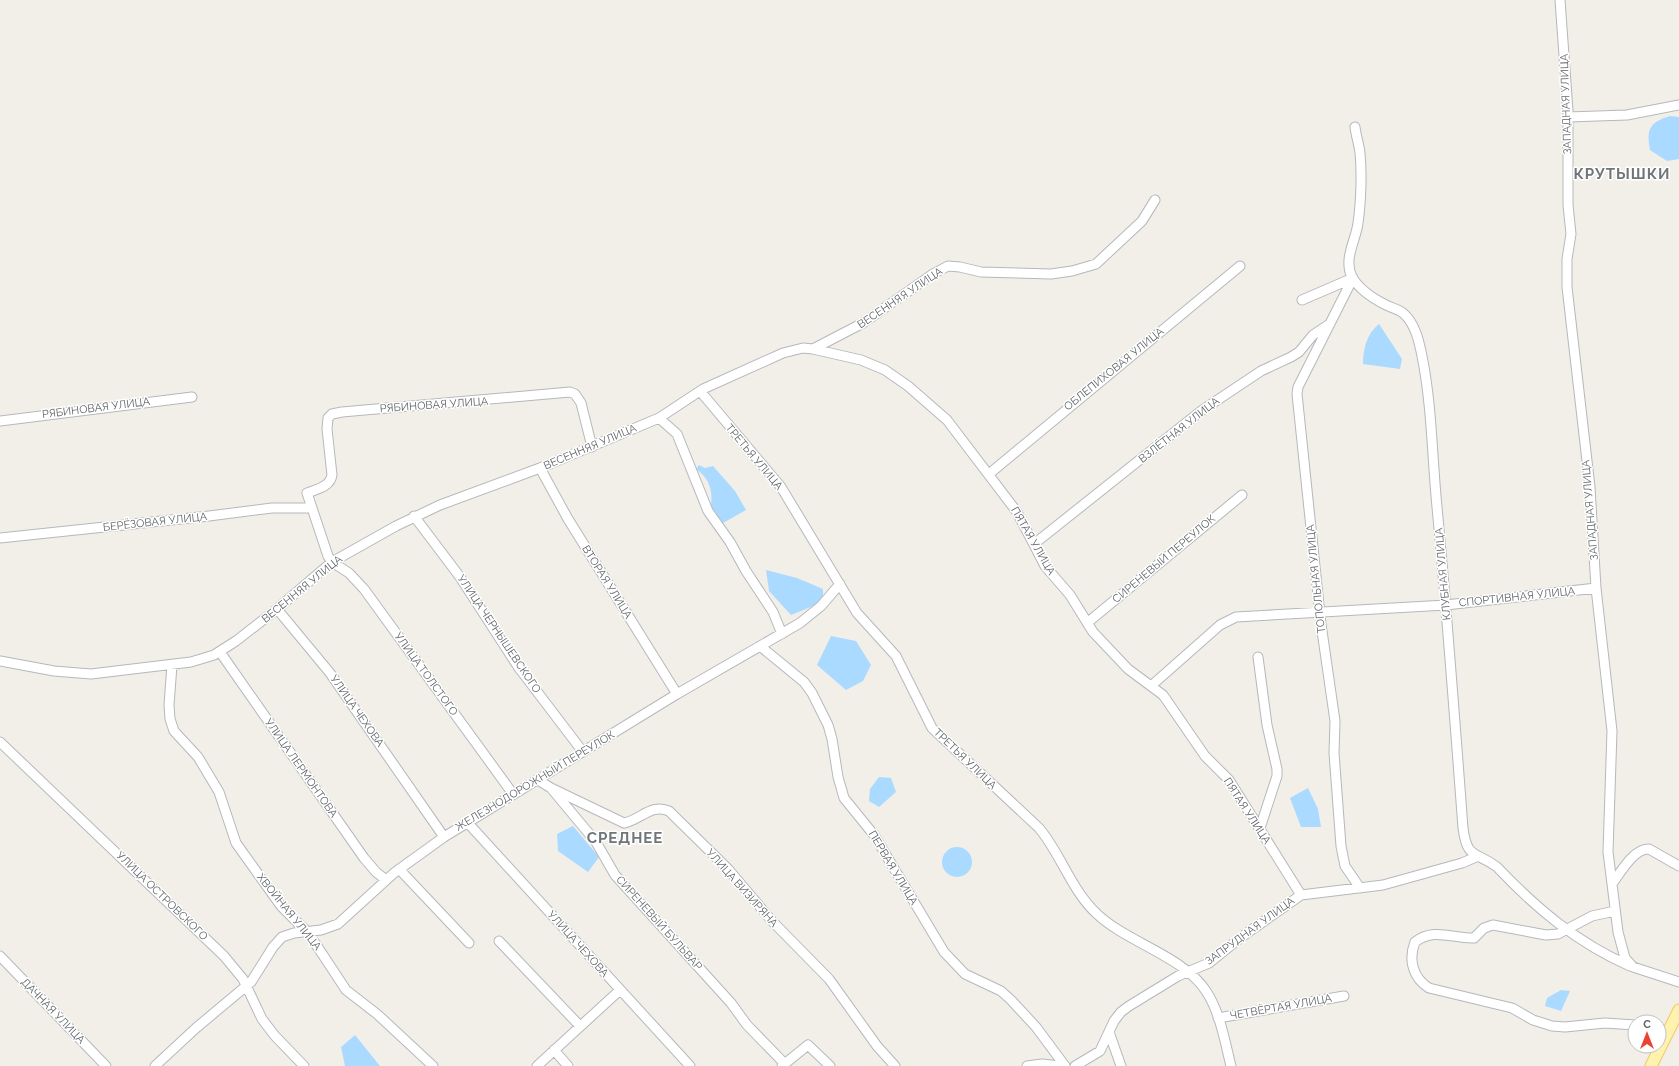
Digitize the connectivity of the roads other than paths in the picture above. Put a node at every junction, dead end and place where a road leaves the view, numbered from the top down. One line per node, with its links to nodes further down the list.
1 (1560, 0): 3 (street, ЗАПАДНАЯ УЛИЦА)
2 (1679, 105): 3 (street)
3 (1568, 118): 25 (street, ЗАПАДНАЯ УЛИЦА)
4 (1355, 127): 7 (street)
5 (1155, 200): 10 (street, ВЕСЕННЯЯ УЛИЦА)
6 (1240, 266): 17 (street, ОБЛЕПИХОВАЯ УЛИЦА)
7 (1353, 278): 8 (street); 9 (street, ТОПОЛЬНАЯ УЛИЦА); 26 (street, КЛУБНАЯ УЛИЦА)
8 (1302, 300)
9 (1328, 325): 22 (street, ВЗЛЁТНАЯ УЛИЦА); 28 (street, ТОПОЛЬНАЯ УЛИЦА)
10 (813, 349): 11 (street, ВЕСЕННЯЯ УЛИЦА); 17 (street, ПЯТАЯ УЛИЦА)
11 (700, 391): 13 (street, ВЕСЕННЯЯ УЛИЦА); 24 (street, ТРЕТЬЯ УЛИЦА)
12 (192, 397): 14 (street, РЯБИНОВАЯ УЛИЦА)
13 (659, 418): 15 (street, ВЕСЕННЯЯ УЛИЦА); 30 (street)
14 (0, 421)
15 (592, 448): 16 (street, ВЕСЕННЯЯ УЛИЦА); 19 (street, РЯБИНОВАЯ УЛИЦА)
16 (540, 468): 20 (street, ВЕСЕННЯЯ УЛИЦА); 37 (street, ВТОРАЯ УЛИЦА)
17 (989, 474): 22 (street, ПЯТАЯ УЛИЦА)
18 (1242, 495): 29 (street, СИРЕНЕВЫЙ ПЕРЕУЛОК)
19 (310, 508): 21 (street, БЕРЁЗОВАЯ УЛИЦА); 23 (street)
20 (414, 516): 23 (street, ВЕСЕННЯЯ УЛИЦА); 39 (street, УЛИЦА ЧЕРНЫШЕВСКОГО)
21 (0, 538)
22 (1034, 544): 29 (street, ПЯТАЯ УЛИЦА)
23 (332, 562): 27 (street, ВЕСЕННЯЯ УЛИЦА); 42 (street, УЛИЦА ТОЛСТОГО)
24 (840, 584): 30 (street, ЖЕЛЕЗНОДОРОЖНЫЙ ПЕРЕУЛОК); 60 (street, ТРЕТЬЯ УЛИЦА)
25 (1596, 588): 26 (street, СПОРТИВНАЯ УЛИЦА); 50 (street, ЗАПАДНАЯ УЛИЦА)
26 (1446, 605): 28 (street, СПОРТИВНАЯ УЛИЦА); 46 (street, КЛУБНАЯ УЛИЦА)
27 (278, 609): 32 (street, ВЕСЕННЯЯ УЛИЦА); 45 (street, УЛИЦА ЧЕХОВА)
28 (1320, 613): 36 (street, СПОРТИВНАЯ УЛИЦА); 51 (street, ТОПОЛЬНАЯ УЛИЦА)
29 (1087, 623): 36 (street, ПЯТАЯ УЛИЦА)
30 (782, 634): 31 (street, ЖЕЛЕЗНОДОРОЖНЫЙ ПЕРЕУЛОК)
31 (760, 646): 37 (street, ЖЕЛЕЗНОДОРОЖНЫЙ ПЕРЕУЛОК); 85 (street, ПЕРВАЯ УЛИЦА)
32 (220, 652): 35 (street, ВЕСЕННЯЯ УЛИЦА); 49 (street, УЛИЦА ЛЕРМОНТОВА)
33 (1258, 657): 44 (street)
34 (0, 661): 35 (street, ВЕСЕННЯЯ УЛИЦА)
35 (172, 665): 55 (street, ХВОЙНАЯ УЛИЦА)
36 (1151, 686): 44 (street, ПЯТАЯ УЛИЦА)
37 (676, 694): 39 (street, ЖЕЛЕЗНОДОРОЖНЫЙ ПЕРЕУЛОК)
38 (0, 742): 62 (street, УЛИЦА ОСТРОВСКОГО)
39 (583, 752): 40 (street, ЖЕЛЕЗНОДОРОЖНЫЙ ПЕРЕУЛОК)
40 (538, 780): 41 (street, СИРЕНЕВЫЙ БУЛЬВАР); 42 (street, ЖЕЛЕЗНОДОРОЖНЫЙ ПЕРЕУЛОК)
41 (552, 788): 73 (street, СИРЕНЕВЫЙ БУЛЬВАР); 82 (street, УЛИЦА ВИЗИРЯНА)
42 (513, 794): 43 (street, ЖЕЛЕЗНОДОРОЖНЫЙ ПЕРЕУЛОК)
43 (467, 822): 45 (street, ЖЕЛЕЗНОДОРОЖНЫЙ ПЕРЕУЛОК); 63 (street, УЛИЦА ЧЕХОВА)
44 (1260, 828): 52 (street, ПЯТАЯ УЛИЦА)
45 (444, 837): 48 (street, ЖЕЛЕЗНОДОРОЖНЫЙ ПЕРЕУЛОК)
46 (1476, 857): 51 (street, ЗАПРУДНАЯ УЛИЦА); 54 (street)
47 (1679, 866): 50 (street)
48 (399, 869): 49 (street, ЖЕЛЕЗНОДОРОЖНЫЙ ПЕРЕУЛОК); 57 (street)
49 (386, 880): 55 (street, ЖЕЛЕЗНОДОРОЖНЫЙ ПЕРЕУЛОК)
50 (1612, 884): 53 (street, ЗАПАДНАЯ УЛИЦА)
51 (1360, 888): 52 (street, ЗАПРУДНАЯ УЛИЦА)
52 (1301, 895): 60 (street, ЗАПРУДНАЯ УЛИЦА)
53 (1615, 911): 54 (street); 59 (street, ЗАПАДНАЯ УЛИЦА)
54 (1567, 930): 59 (street); 67 (street)
55 (306, 931): 62 (street, ЖЕЛЕЗНОДОРОЖНЫЙ ПЕРЕУЛОК); 77 (street, ХВОЙНАЯ УЛИЦА)
56 (499, 941): 68 (street)
57 (469, 943)
58 (0, 956): 74 (street, ДАЧНАЯ УЛИЦА)
59 (1632, 967): 61 (street)
60 (1188, 972): 66 (street, ТРЕТЬЯ УЛИЦА); 70 (street, ЗАПРУДНАЯ УЛИЦА)
61 (1679, 982)
62 (246, 986): 75 (street, ЖЕЛЕЗНОДОРОЖНЫЙ ПЕРЕУЛОК); 76 (street, УЛИЦА ОСТРОВСКОГО)
63 (620, 990): 68 (street); 80 (street, УЛИЦА ЧЕХОВА)
64 (1344, 996): 66 (street, ЧЕТВЁРТАЯ УЛИЦА)
65 (1679, 1010): 69 (main road)
66 (1218, 1018): 88 (street, ТРЕТЬЯ УЛИЦА)
67 (1627, 1024)
68 (580, 1026): 71 (street)
69 (1667, 1029)
70 (1109, 1032): 86 (street, ЗАПРУДНАЯ УЛИЦА); 87 (street)
71 (554, 1050): 78 (street); 79 (street)
72 (1655, 1054): 89 (main road)
73 (784, 1065): 81 (street)
74 (106, 1066)
75 (155, 1066)
76 (304, 1066)
77 (433, 1066)
78 (537, 1066)
79 (568, 1066)
80 (690, 1066)
81 (830, 1066)
82 (895, 1066)
83 (1028, 1066): 84 (street)
84 (1060, 1066)
85 (1065, 1066)
86 (1075, 1066)
87 (1121, 1066)
88 (1232, 1066)
89 (1651, 1066)

